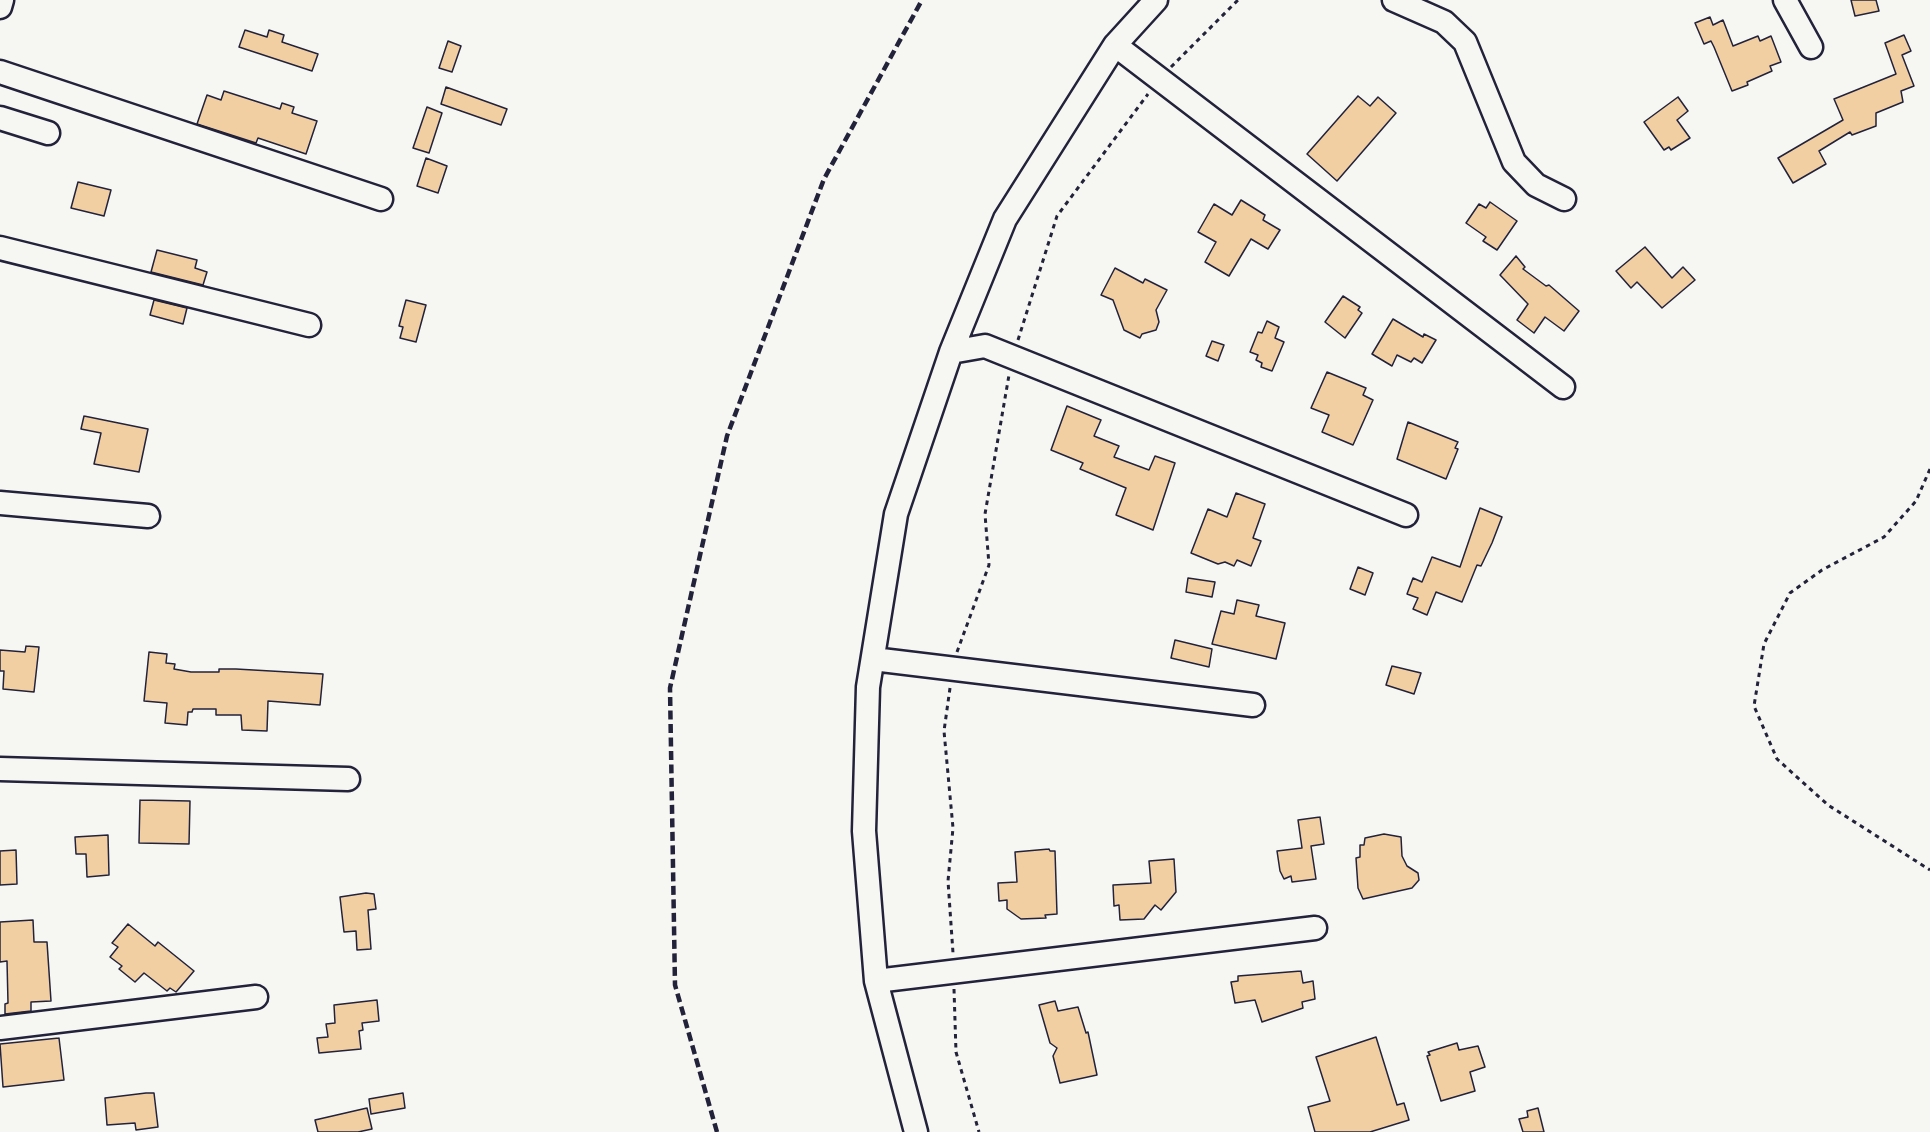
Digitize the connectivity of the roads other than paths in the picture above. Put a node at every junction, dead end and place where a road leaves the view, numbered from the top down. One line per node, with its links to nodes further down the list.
1 (2, 0): 5 (street)
2 (1156, 0): 6 (street)
3 (1394, 0): 12 (street)
4 (1785, 0): 7 (street)
5 (0, 7)
6 (1115, 45): 14 (street); 18 (street)
7 (1811, 47)
8 (0, 72): 11 (street)
9 (0, 118): 10 (street)
10 (48, 133)
11 (381, 199)
12 (1564, 199)
13 (0, 248): 15 (street)
14 (965, 316): 16 (street); 17 (street)
15 (309, 325)
16 (985, 346): 17 (street); 21 (street)
17 (951, 352): 22 (street)
18 (1563, 387)
19 (0, 503): 20 (street)
20 (148, 516)
21 (1406, 516)
22 (873, 659): 23 (street); 27 (street)
23 (1253, 705)
24 (0, 769): 25 (street)
25 (348, 779)
26 (1315, 928): 27 (street)
27 (876, 981): 30 (street)
28 (256, 997): 29 (street)
29 (0, 1028)
30 (916, 1132)

